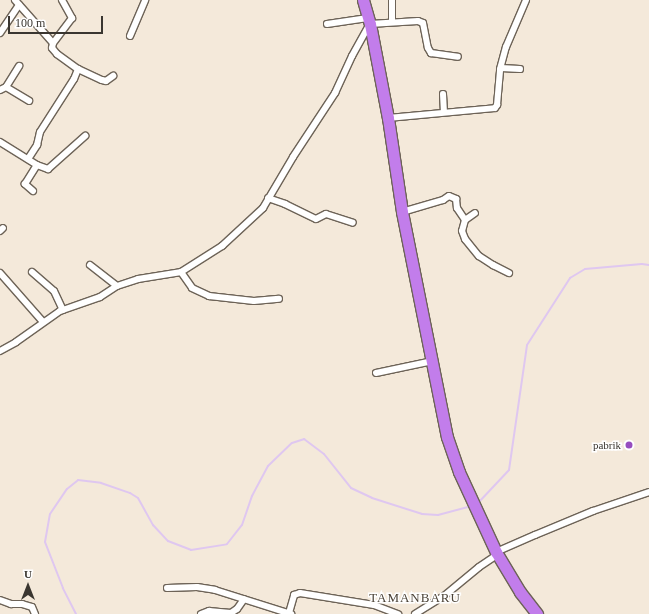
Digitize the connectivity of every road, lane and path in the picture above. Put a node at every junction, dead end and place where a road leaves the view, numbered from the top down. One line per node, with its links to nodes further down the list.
1 (62, 0): 12 (street)
2 (145, 0): 11 (street)
3 (362, 0): 7 (highway)
4 (392, 0): 8 (street)
5 (526, 0): 15 (street)
6 (17, 2): 10 (street); 12 (street)
7 (369, 21): 8 (street); 9 (street); 23 (highway); 29 (street)
8 (392, 22): 13 (street)
9 (327, 24)
10 (0, 33)
11 (130, 36)
12 (53, 43): 16 (street)
13 (458, 57)
14 (19, 66): 19 (street)
15 (501, 68): 17 (street); 22 (street)
16 (78, 69): 18 (street); 26 (street)
17 (520, 69)
18 (113, 76)
19 (3, 88): 21 (street)
20 (443, 94): 22 (street)
21 (29, 101)
22 (444, 112): 23 (street)
23 (388, 118): 30 (highway)
24 (85, 136): 27 (street)
25 (0, 143): 26 (street)
26 (28, 159): 27 (street)
27 (37, 165): 28 (street)
28 (33, 191)
29 (268, 198): 33 (street); 36 (street)
30 (402, 212): 32 (street); 44 (highway)
31 (475, 213): 32 (street)
32 (465, 220): 38 (street)
33 (354, 223)
34 (90, 265): 39 (street)
35 (32, 272): 41 (street)
36 (181, 272): 39 (street); 40 (street)
37 (0, 273): 42 (street)
38 (509, 273)
39 (117, 286): 41 (street)
40 (279, 299)
41 (63, 310): 42 (street)
42 (43, 322): 43 (street)
43 (0, 351)
44 (433, 361): 45 (street); 47 (highway)
45 (376, 373)
46 (649, 492): 47 (street)
47 (497, 554): 55 (street); 56 (highway)
48 (167, 588): 49 (street)
49 (244, 599): 51 (street); 53 (street)
50 (0, 600): 52 (street)
51 (290, 613): 54 (street)
52 (35, 614)
53 (201, 614)
54 (398, 614)
55 (415, 614)
56 (537, 614)

